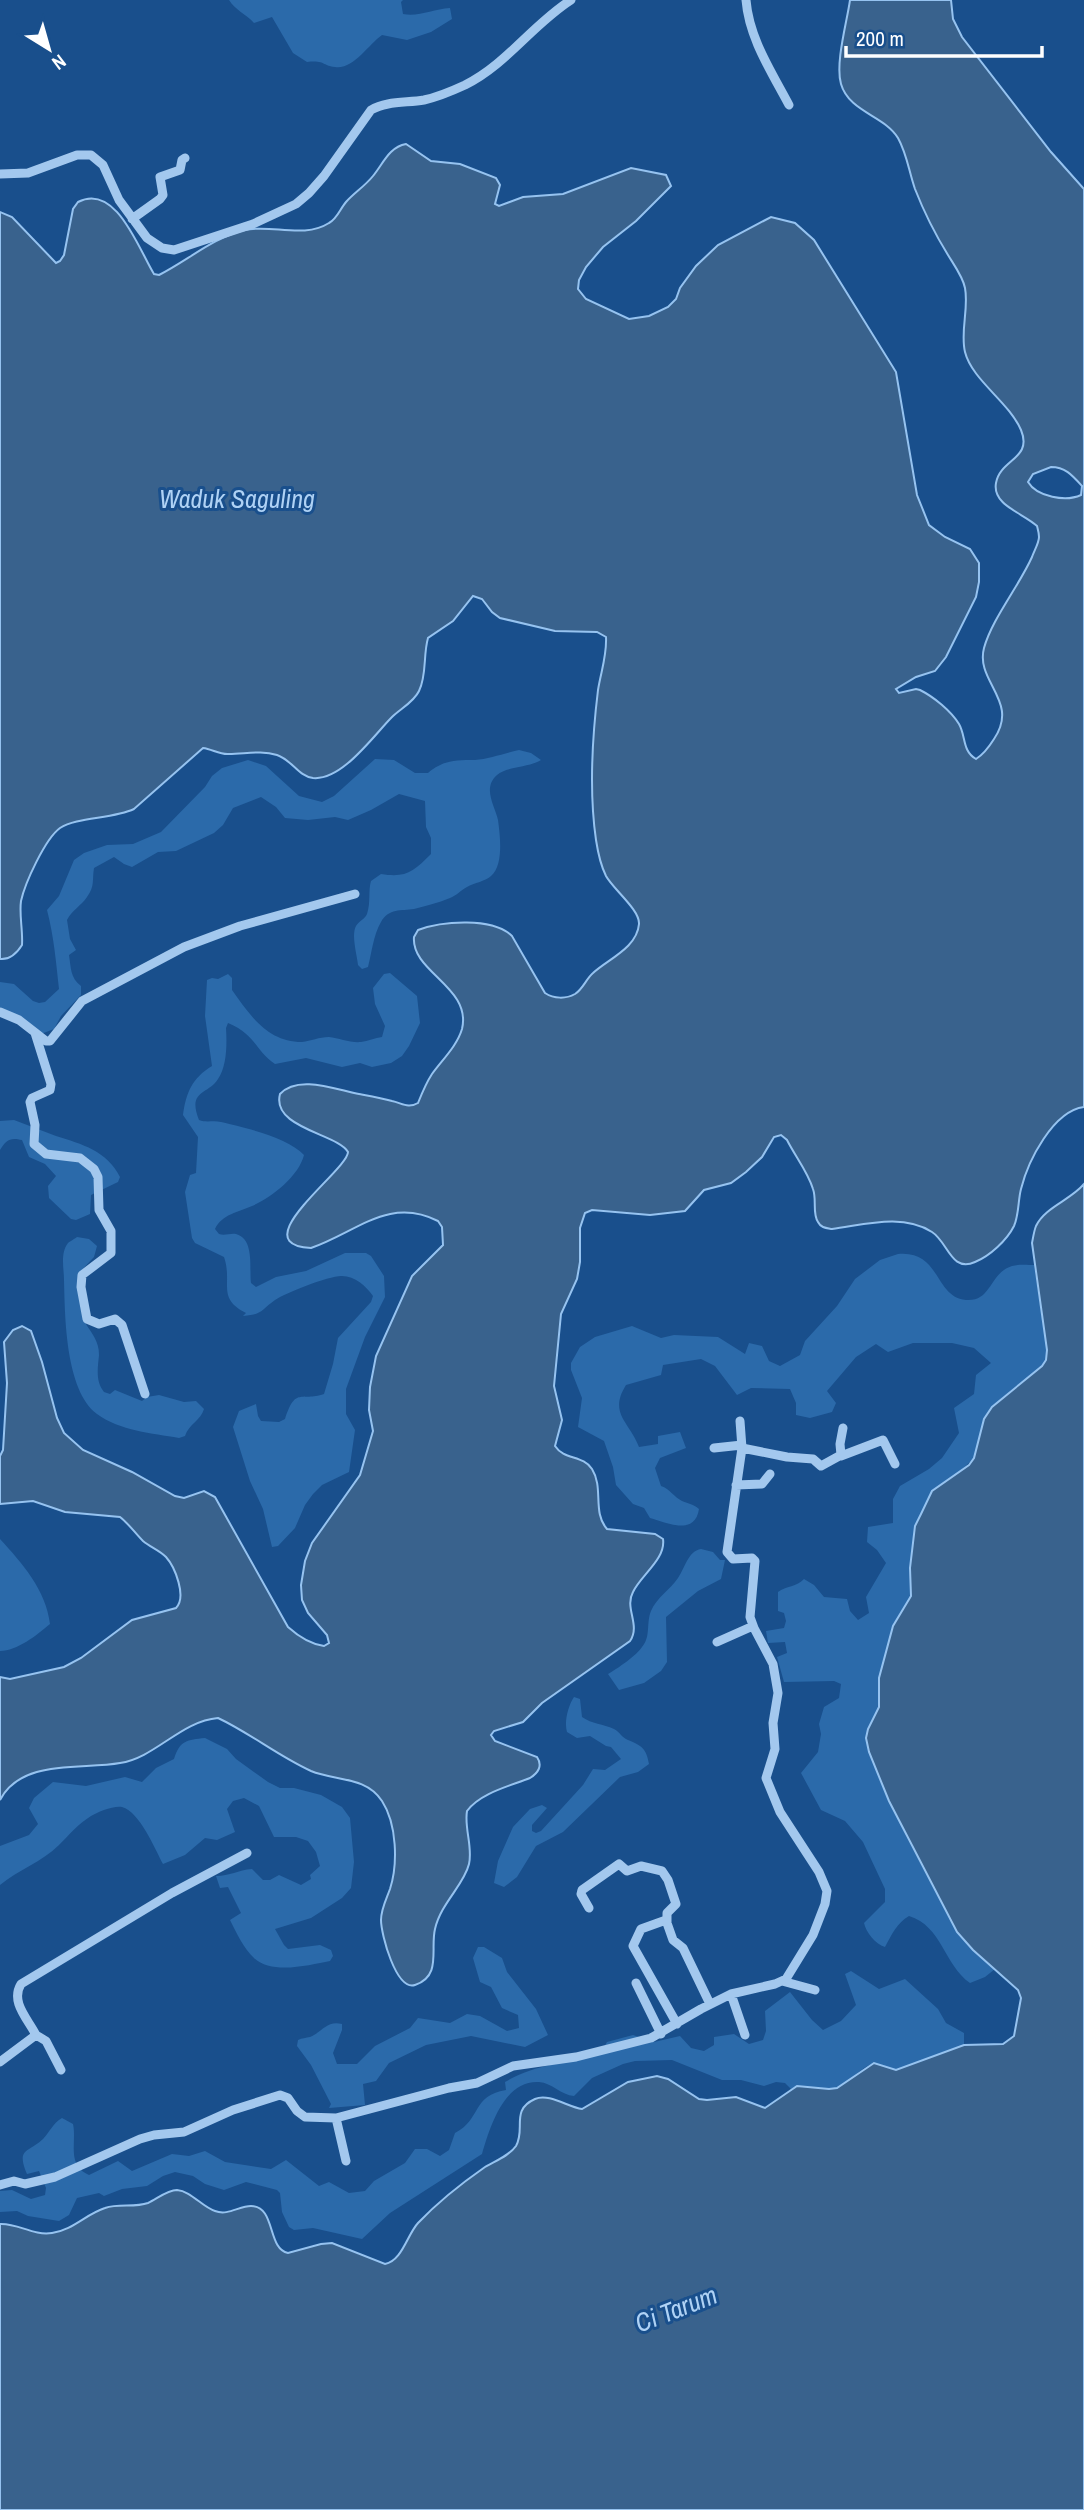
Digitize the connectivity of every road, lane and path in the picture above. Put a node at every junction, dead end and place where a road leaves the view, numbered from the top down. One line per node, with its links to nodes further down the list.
1 (571, 0): 6 (street)
2 (746, 0): 3 (street)
3 (789, 105)
4 (185, 158): 6 (street)
5 (0, 174): 6 (street)
6 (132, 219)
7 (355, 894): 9 (street)
8 (0, 1012): 9 (street)
9 (35, 1033): 10 (street)
10 (145, 1394)
11 (740, 1421): 13 (street)
12 (843, 1428): 15 (street)
13 (742, 1446): 14 (street); 15 (street); 18 (street)
14 (714, 1448)
15 (841, 1456): 16 (street)
16 (895, 1464)
17 (770, 1474): 18 (street)
18 (736, 1485): 19 (street)
19 (752, 1626): 20 (street); 24 (street)
20 (717, 1642)
21 (247, 1853): 31 (street)
22 (589, 1908): 23 (street)
23 (666, 1920): 28 (street); 29 (street)
24 (782, 1981): 26 (street); 27 (street)
25 (636, 1983): 30 (street)
26 (815, 1990)
27 (731, 1994): 28 (street); 32 (street)
28 (710, 2004): 29 (street)
29 (677, 2024): 30 (street)
30 (661, 2034): 35 (street)
31 (36, 2035): 33 (street); 34 (street)
32 (745, 2035)
33 (0, 2062)
34 (61, 2070)
35 (336, 2118): 36 (street); 37 (street)
36 (346, 2161)
37 (0, 2185)

